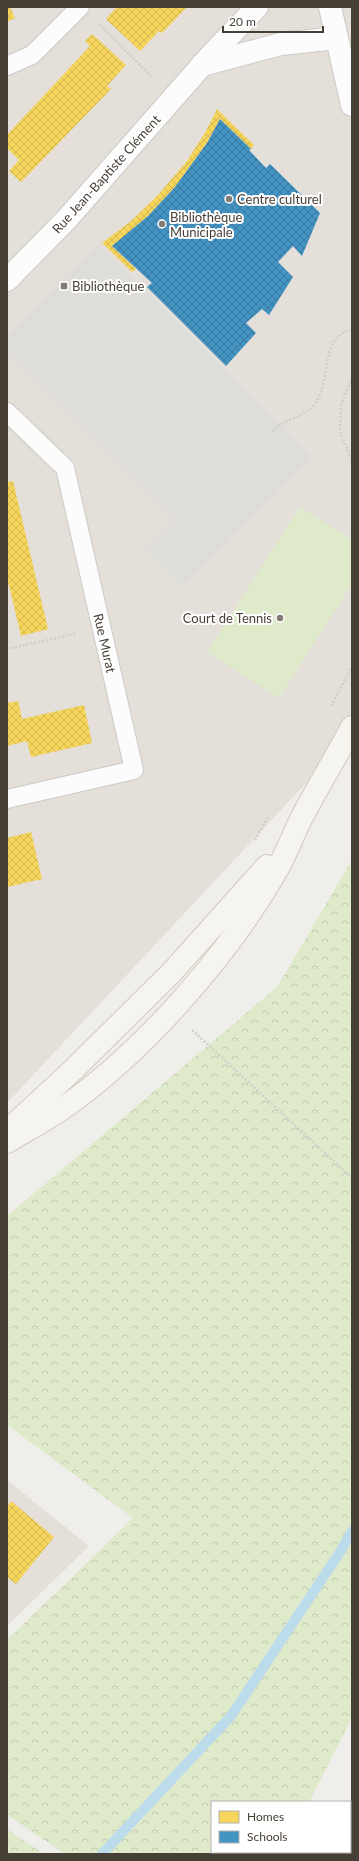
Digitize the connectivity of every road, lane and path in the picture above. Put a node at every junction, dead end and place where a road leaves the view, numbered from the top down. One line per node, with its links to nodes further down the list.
1 (257, 7): 5 (street, Rue Jean-Baptiste Clément)
2 (330, 7): 4 (street)
3 (87, 13): 6 (lane); 7 (path)
4 (338, 38): 5 (street); 8 (street)
5 (202, 65): 7 (street, Rue Jean-Baptiste Clément)
6 (7, 66)
7 (173, 98): 9 (street, Rue Jean-Baptiste Clément)
8 (352, 105)
9 (7, 280)
10 (352, 330): 13 (path)
11 (352, 378): 14 (path)
12 (7, 412): 15 (lane, Rue Murat)
13 (272, 431)
14 (352, 460)
15 (102, 628): 16 (path); 18 (lane, Rue Murat)
16 (7, 649)
17 (352, 727): 19 (main road)
18 (7, 799)
19 (304, 814): 20 (main road); 21 (main road)
20 (170, 1012): 22 (main road); 23 (path)
21 (7, 1132)
22 (7, 1142)
23 (352, 1178)

